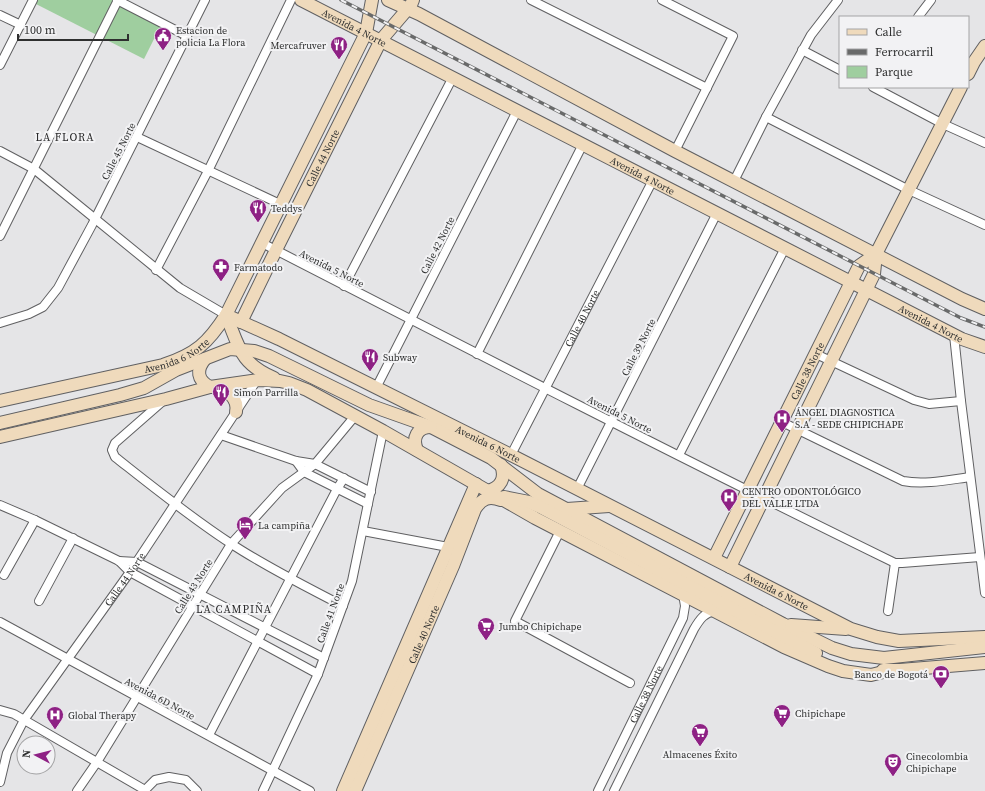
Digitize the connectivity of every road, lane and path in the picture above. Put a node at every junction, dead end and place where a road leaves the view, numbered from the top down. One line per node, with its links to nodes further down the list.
1 (33, 0): 15 (street)
2 (118, 0): 17 (street); 36 (street)
3 (205, 0): 17 (street, Calle 45 Norte)
4 (291, 0): 37 (street)
5 (301, 0): 16 (main road, Avenida 4 Norte)
6 (372, 0): 16 (main road, Calle 44 Norte)
7 (388, 0): 12 (main road)
8 (531, 0): 25 (street)
9 (662, 0): 25 (street)
10 (838, 0): 20 (street)
11 (931, 0): 14 (street)
12 (410, 4): 18 (main road, Calle 44 Norte); 34 (main road)
13 (0, 15): 15 (street)
14 (919, 16)
15 (21, 25): 21 (street)
16 (366, 33): 18 (main road, Avenida 4 Norte); 41 (main road, Calle 44 Norte)
17 (187, 36): 31 (street, Calle 45 Norte)
18 (381, 40): 24 (main road, Avenida 4 Norte); 48 (main road, Calle 44 Norte)
19 (985, 46): 23 (main road)
20 (802, 50): 22 (street); 29 (street)
21 (0, 65)
22 (839, 69)
23 (969, 72)
24 (453, 77): 28 (main road, Avenida 4 Norte); 52 (street)
25 (707, 88): 34 (street)
26 (876, 88): 30 (street)
27 (960, 88): 30 (main road, Calle 38 Norte)
28 (517, 111): 33 (main road, Avenida 4 Norte); 56 (street, Calle 42 Norte)
29 (766, 117): 39 (street); 40 (street)
30 (942, 124): 32 (street); 40 (main road, Calle 38 Norte)
31 (137, 137): 37 (street); 43 (street, Calle 45 Norte)
32 (985, 143)
33 (583, 144): 38 (main road, Avenida 4 Norte); 62 (street)
34 (675, 150): 39 (main road)
35 (0, 151): 36 (street)
36 (34, 169): 43 (street); 45 (street)
37 (208, 172): 41 (street); 50 (street)
38 (653, 180): 42 (main road, Avenida 4 Norte); 71 (street, Calle 40 Norte)
39 (734, 181): 49 (main road)
40 (909, 190): 44 (street); 49 (main road, Calle 38 Norte)
41 (280, 204): 46 (main road, Calle 44 Norte)
42 (717, 213): 47 (main road, Avenida 4 Norte); 78 (street, Calle 39 Norte)
43 (95, 220): 50 (street); 58 (street, Calle 45 Norte)
44 (985, 225)
45 (0, 236)
46 (262, 243): 48 (street, Avenida 5 Norte); 55 (main road, Calle 44 Norte)
47 (785, 248): 51 (main road, Avenida 4 Norte); 88 (street)
48 (276, 250): 52 (street, Avenida 5 Norte); 57 (main road, Calle 44 Norte)
49 (876, 254): 51 (main road, Calle 38 Norte); 53 (main road, Calle 38 Norte); 54 (main road)
50 (156, 270): 55 (street)
51 (851, 282): 53 (main road, Avenida 4 Norte); 63 (main road, Calle 38 Norte)
52 (344, 286): 56 (street, Avenida 5 Norte)
53 (866, 290): 59 (main road, Avenida 4 Norte); 65 (main road, Calle 38 Norte)
54 (985, 309)
55 (226, 314): 57 (main road, Avenida 6 Norte); 61 (main road); 73 (main road, Avenida 6 Norte)
56 (410, 320): 62 (street, Avenida 5 Norte); 70 (street, Calle 42 Norte)
57 (241, 322): 67 (main road, Avenida 6 Norte)
58 (0, 323)
59 (954, 335): 60 (main road, Avenida 4 Norte); 74 (street)
60 (985, 348)
61 (240, 349): 64 (main road, Avenida 6 Norte); 68 (main road); 75 (main road, Avenida 6 Norte)
62 (477, 354): 71 (street, Avenida 5 Norte)
63 (816, 354): 65 (street); 79 (main road, Calle 38 Norte)
64 (205, 359): 69 (main road); 80 (main road, Avenida 6 Norte)
65 (831, 361): 74 (street); 82 (main road, Calle 38 Norte)
66 (257, 380): 68 (main road); 69 (main road); 76 (street, Calle 44 Norte)
67 (360, 380): 70 (main road, Avenida 6 Norte); 75 (main road)
68 (280, 381): 77 (main road)
69 (212, 387): 72 (main road); 76 (main road)
70 (376, 388): 87 (main road, Avenida 6 Norte)
71 (546, 388): 78 (street, Avenida 5 Norte); 87 (street, Calle 40 Norte)
72 (166, 399): 85 (main road); 104 (street)
73 (0, 401)
74 (961, 401): 93 (street)
75 (370, 405): 81 (main road, Avenida 6 Norte)
76 (236, 412): 84 (street, Calle 44 Norte)
77 (355, 416): 83 (main road); 90 (street, Calle 43 Norte)
78 (612, 421): 88 (street, Avenida 5 Norte); 97 (street, Calle 39 Norte)
79 (782, 422): 82 (street); 98 (main road, Calle 38 Norte)
80 (0, 424)
81 (431, 427): 86 (main road); 91 (main road, Avenida 6 Norte)
82 (797, 430): 93 (street); 101 (main road, Calle 38 Norte)
83 (383, 431): 86 (main road); 99 (street, Calle 41 Norte)
84 (221, 435): 89 (street); 104 (street, Calle 44 Norte)
85 (0, 437)
86 (417, 450): 95 (main road)
87 (511, 455): 97 (main road, Avenida 6 Norte)
88 (679, 455): 98 (street, Avenida 5 Norte)
89 (296, 461): 90 (street); 92 (street)
90 (315, 464): 92 (street, Calle 43 Norte); 94 (street)
91 (501, 465): 100 (main road); 107 (main road, Avenida 6 Norte)
92 (304, 472): 96 (street); 112 (street, Calle 43 Norte)
93 (970, 477): 114 (street)
94 (344, 478): 96 (street); 99 (street)
95 (476, 484): 100 (main road); 113 (main road, Calle 40 Norte)
96 (337, 489): 105 (street); 122 (street)
97 (577, 489): 106 (main road, Avenida 6 Norte)
98 (748, 490): 101 (street, Avenida 5 Norte); 115 (main road, Calle 38 Norte)
99 (371, 492): 105 (street, Calle 41 Norte)
100 (490, 492): 102 (main road); 141 (main road)
101 (764, 499): 118 (street, Avenida 5 Norte); 119 (main road, Calle 38 Norte)
102 (506, 501): 110 (main road); 161 (main road, Calle 40 Norte)
103 (0, 504): 108 (street)
104 (175, 504): 112 (street); 117 (street, Calle 44 Norte)
105 (368, 504): 109 (street, Calle 41 Norte)
106 (610, 506): 107 (main road); 115 (main road, Avenida 6 Norte)
107 (567, 509): 132 (main road, Avenida 6 Norte)
108 (35, 520): 111 (street); 121 (street)
109 (363, 531): 113 (street); 127 (street, Calle 41 Norte)
110 (560, 531): 125 (main road); 143 (street)
111 (73, 538): 116 (street); 126 (street)
112 (231, 544): 122 (street); 124 (street, Calle 43 Norte)
113 (448, 547): 160 (main road, Calle 40 Norte)
114 (980, 557): 118 (street, Avenida 5 Norte); 123 (street)
115 (714, 558): 119 (main road, Avenida 6 Norte)
116 (119, 561): 117 (street); 120 (street)
117 (137, 562): 120 (street, Calle 44 Norte); 124 (street)
118 (895, 563): 130 (street)
119 (730, 567): 134 (main road, Avenida 6 Norte)
120 (130, 572): 128 (street); 139 (street, Calle 44 Norte)
121 (4, 575)
122 (289, 578): 127 (street); 133 (street)
123 (985, 592)
124 (199, 594): 128 (street, Calle 43 Norte); 133 (street)
125 (683, 594): 129 (main road); 145 (street, Calle 38 Norte)
126 (39, 601)
127 (343, 606): 138 (street, Calle 41 Norte)
128 (192, 607): 136 (street); 144 (street, Calle 43 Norte)
129 (715, 611): 141 (main road); 147 (street, Calle 38 Norte)
130 (888, 611)
131 (0, 622): 139 (street, Avenida 6D Norte)
132 (783, 624): 134 (main road); 137 (main road, Avenida 6 Norte)
133 (264, 627): 136 (street); 138 (street)
134 (852, 629): 135 (main road, Avenida 6 Norte)
135 (985, 637)
136 (257, 641): 142 (street); 151 (street)
137 (985, 647)
138 (324, 658): 142 (street, Calle 41 Norte)
139 (66, 659): 144 (street, Avenida 6D Norte); 148 (street, Calle 44 Norte)
140 (985, 663): 141 (main road)
141 (891, 670)
142 (318, 674): 153 (street, Calle 41 Norte)
143 (630, 683)
144 (137, 697): 151 (street, Avenida 6D Norte); 152 (street, Calle 43 Norte)
145 (640, 706): 147 (street); 149 (street, Calle 38 Norte)
146 (0, 710): 148 (street)
147 (653, 712): 150 (street, Calle 38 Norte)
148 (24, 720): 152 (street); 154 (street, Calle 44 Norte)
149 (633, 721): 150 (street); 162 (street, Calle 38 Norte)
150 (645, 729): 163 (street, Calle 38 Norte)
151 (209, 735): 153 (street, Avenida 6D Norte)
152 (97, 762): 155 (street, Calle 43 Norte); 156 (street)
153 (273, 770): 158 (street, Calle 41 Norte); 159 (street, Avenida 6D Norte)
154 (0, 782)
155 (77, 791)
156 (144, 791): 157 (street)
157 (197, 791)
158 (263, 791)
159 (310, 791)
160 (343, 791)
161 (355, 791)
162 (598, 791)
163 (614, 791)

